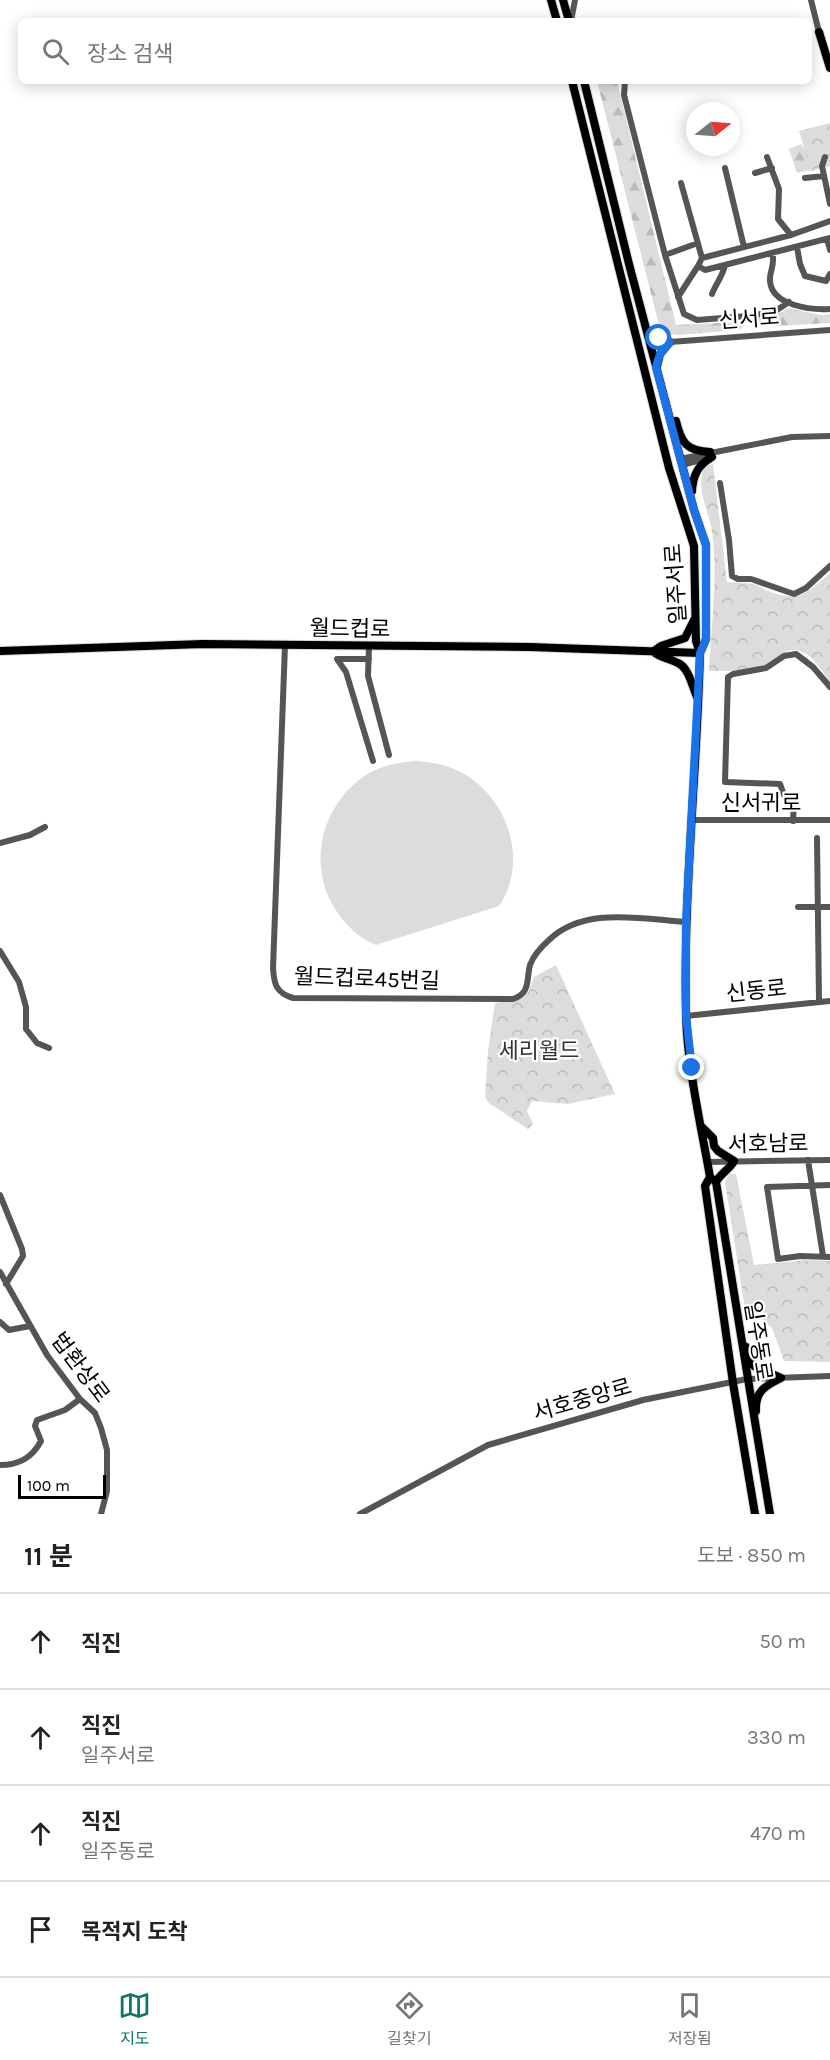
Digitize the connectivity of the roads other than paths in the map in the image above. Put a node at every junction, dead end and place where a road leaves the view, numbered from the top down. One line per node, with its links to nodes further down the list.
1 (551, 0): 5 (main road)
2 (563, 0): 6 (main road)
3 (575, 0): 7 (street)
4 (811, 0): 8 (street)
5 (556, 18)
6 (569, 18)
7 (571, 18)
8 (819, 32): 9 (main road)
9 (830, 68)
10 (573, 84): 47 (main road, 일주서로)
11 (586, 84): 40 (main road, 일주서로)
12 (625, 84): 30 (street)
13 (767, 157): 16 (street)
14 (825, 158): 18 (street)
15 (725, 168): 26 (street)
16 (772, 168): 17 (street); 23 (street)
17 (755, 172)
18 (824, 176): 19 (street); 21 (street)
19 (806, 178)
20 (681, 183): 25 (street)
21 (830, 204)
22 (830, 221): 23 (street)
23 (791, 235): 26 (street)
24 (829, 239): 27 (street); 28 (street)
25 (698, 243): 30 (street); 31 (street)
26 (744, 247): 31 (street)
27 (797, 247): 29 (street); 34 (street)
28 (830, 250)
29 (772, 253): 32 (street); 37 (street)
30 (665, 255): 36 (street)
31 (702, 258): 33 (street)
32 (725, 265): 33 (street); 35 (street)
33 (698, 266): 36 (street)
34 (830, 274)
35 (712, 294)
36 (678, 297): 37 (street)
37 (789, 302): 38 (street)
38 (830, 309)
39 (830, 330): 41 (street, 신서로)
40 (647, 331): 41 (main road); 42 (main road, 일주서로)
41 (670, 342): 42 (main road)
42 (656, 367): 43 (main road, 일주서로)
43 (667, 406): 45 (main road); 46 (main road, 일주서로)
44 (830, 436): 45 (street)
45 (711, 455): 46 (street); 49 (main road)
46 (681, 462): 47 (main road); 49 (main road, 일주서로)
47 (668, 465): 51 (main road, 일주서로)
48 (720, 483): 50 (street)
49 (694, 510): 56 (main road, 일주서로)
50 (830, 566)
51 (696, 617): 55 (main road); 56 (main road, 일주서로)
52 (285, 645): 53 (main road, 월드컵로); 54 (main road, 월드컵로); 71 (street, 월드컵로45번길)
53 (369, 646): 55 (main road, 월드컵로); 57 (street)
54 (0, 651)
55 (653, 651): 56 (main road, 월드컵로); 59 (main road)
56 (700, 653): 59 (main road, 일주동로)
57 (369, 660): 60 (street); 61 (street)
58 (830, 687): 64 (street)
59 (698, 698): 62 (main road, 일주동로)
60 (389, 755)
61 (373, 761)
62 (692, 820): 64 (street, 신서귀로); 71 (main road, 일주동로)
63 (830, 820): 64 (street, 신서귀로)
64 (794, 821)
65 (45, 827): 67 (street)
66 (817, 838): 69 (street)
67 (0, 843)
68 (798, 907): 69 (street)
69 (818, 907): 70 (street); 74 (street)
70 (830, 907)
71 (686, 922): 75 (main road, 일주동로)
72 (0, 951): 76 (street)
73 (830, 1001): 74 (street, 신동로)
74 (819, 1002): 75 (street, 신동로)
75 (686, 1016): 77 (main road, 일주동로)
76 (49, 1048)
77 (702, 1127): 80 (main road); 81 (main road, 일주동로)
78 (808, 1160): 79 (street, 서호남로); 80 (street, 서호남로); 83 (street)
79 (830, 1160)
80 (734, 1161): 81 (street, 서호남로); 82 (main road)
81 (707, 1162): 82 (main road, 일주동로)
82 (713, 1180): 91 (main road, 일주동로); 95 (main road, 일주동로)
83 (812, 1185): 84 (street); 86 (street); 86 (street)
84 (830, 1185)
85 (0, 1195): 88 (street)
86 (826, 1256)
87 (0, 1272): 88 (street, 법환상로)
88 (6, 1284): 90 (street, 법환상로)
89 (0, 1322): 90 (street)
90 (30, 1326): 96 (street, 법환상로)
91 (739, 1329): 93 (main road); 94 (main road, 일주동로)
92 (830, 1376): 93 (street, 서호중앙로)
93 (781, 1378): 94 (street, 서호중앙로); 97 (main road)
94 (747, 1379): 95 (street, 서호중앙로); 97 (main road, 일주동로)
95 (733, 1383): 100 (street, 서호중앙로); 101 (main road, 일주동로)
96 (80, 1400): 98 (street); 99 (street, 법환상로)
97 (757, 1436): 102 (main road, 일주동로)
98 (0, 1465)
99 (101, 1514)
100 (360, 1514)
101 (755, 1514)
102 (770, 1514)

